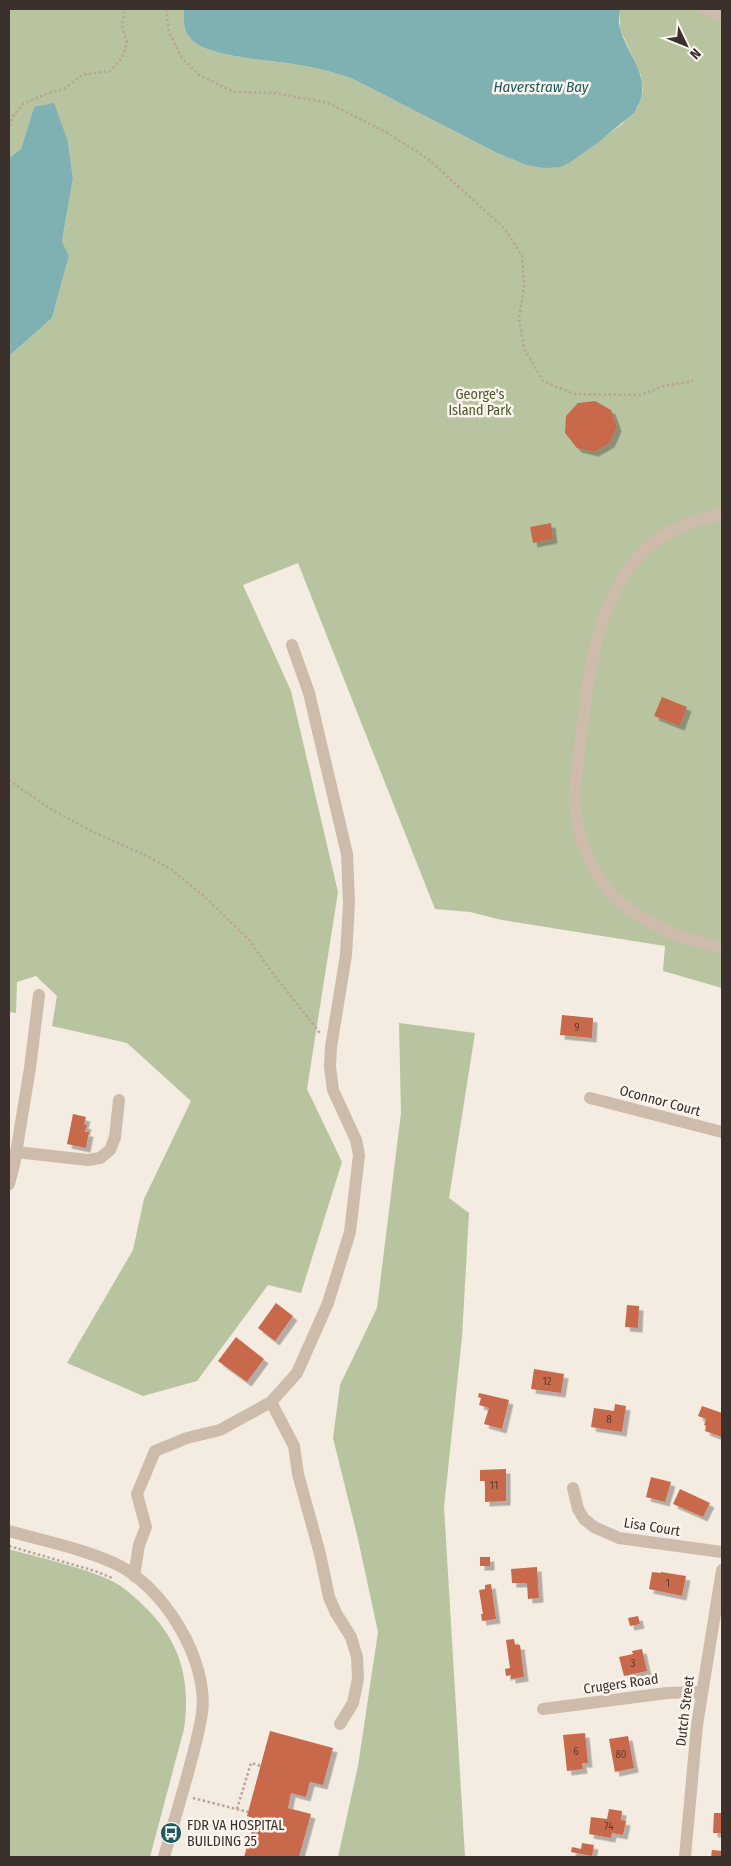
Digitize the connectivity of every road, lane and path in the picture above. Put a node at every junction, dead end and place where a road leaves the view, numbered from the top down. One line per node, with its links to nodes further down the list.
1 (125, 9): 5 (path)
2 (166, 9): 6 (path)
3 (704, 9): 4 (street)
4 (722, 16)
5 (9, 131)
6 (693, 381)
7 (722, 514): 10 (street)
8 (292, 645): 12 (street)
9 (9, 780): 12 (path)
10 (722, 948)
11 (39, 995): 16 (street)
12 (331, 1047): 18 (street)
13 (590, 1098): 15 (street, Oconnor Court)
14 (119, 1100): 16 (street)
15 (722, 1132)
16 (16, 1152): 17 (street)
17 (9, 1184)
18 (271, 1402): 24 (street); 28 (street)
19 (573, 1488): 22 (street, Lisa Court)
20 (9, 1531): 24 (street)
21 (9, 1546): 25 (path)
22 (722, 1552)
23 (722, 1570): 26 (street, Dutch Street)
24 (134, 1576): 30 (street)
25 (116, 1580)
26 (702, 1692): 27 (street, Crugers Road); 34 (street, Dutch Street)
27 (543, 1709)
28 (340, 1724)
29 (261, 1766): 31 (path)
30 (182, 1795): 31 (path); 33 (street)
31 (237, 1809): 32 (path)
32 (248, 1812)
33 (164, 1857)
34 (685, 1857)

